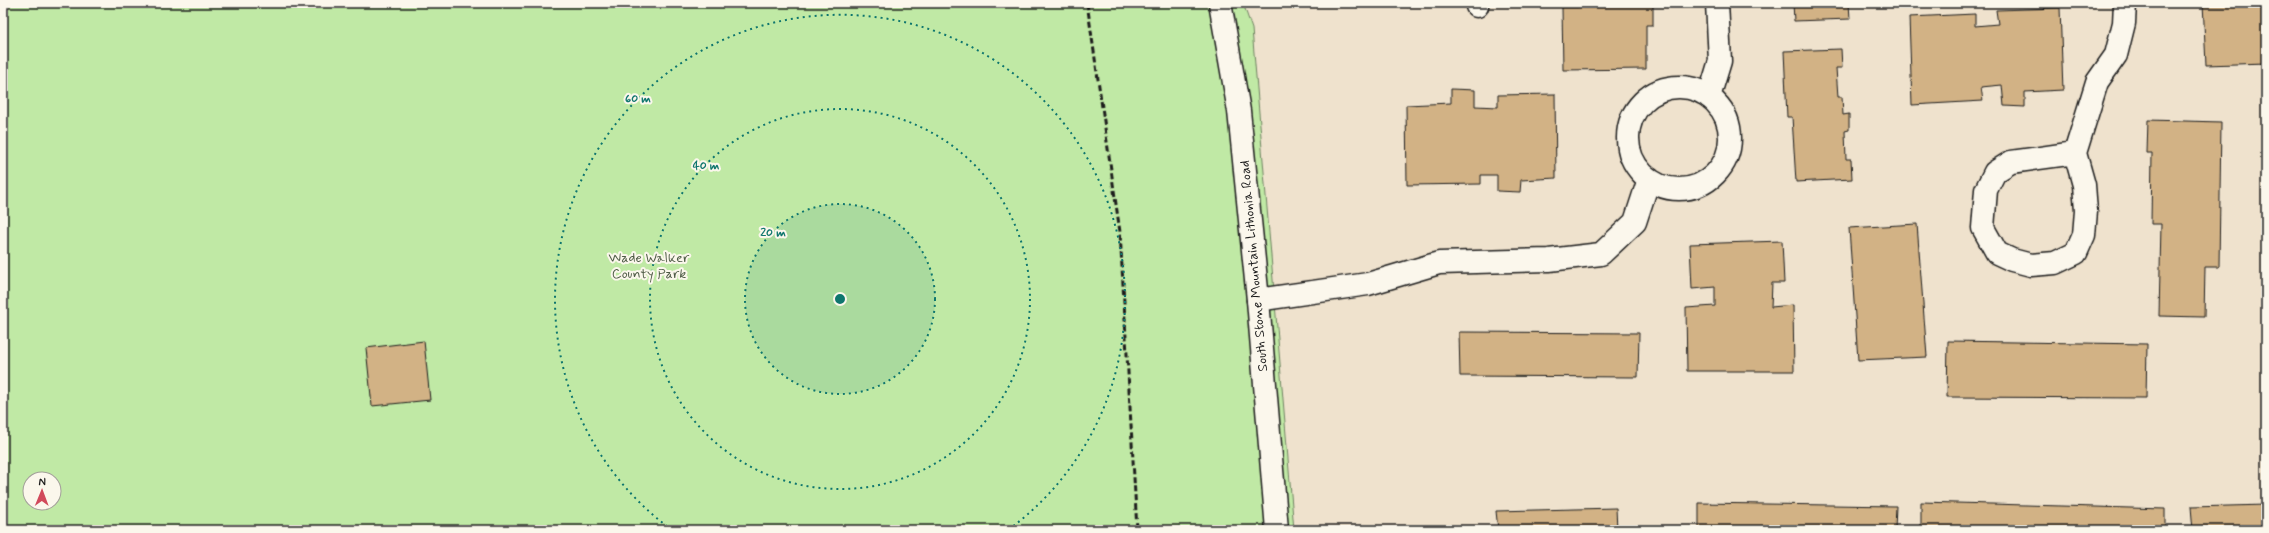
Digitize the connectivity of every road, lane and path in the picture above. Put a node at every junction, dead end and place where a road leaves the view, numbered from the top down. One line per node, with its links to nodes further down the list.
1 (1220, 3): 7 (street, South Stone Mountain Lithonia Road)
2 (1717, 3): 4 (street)
3 (2125, 3): 5 (street)
4 (1709, 97): 6 (street); 6 (street)
5 (2076, 153): 5 (street)
6 (1649, 179): 7 (street)
7 (1258, 300): 8 (street, South Stone Mountain Lithonia Road)
8 (1277, 530)

